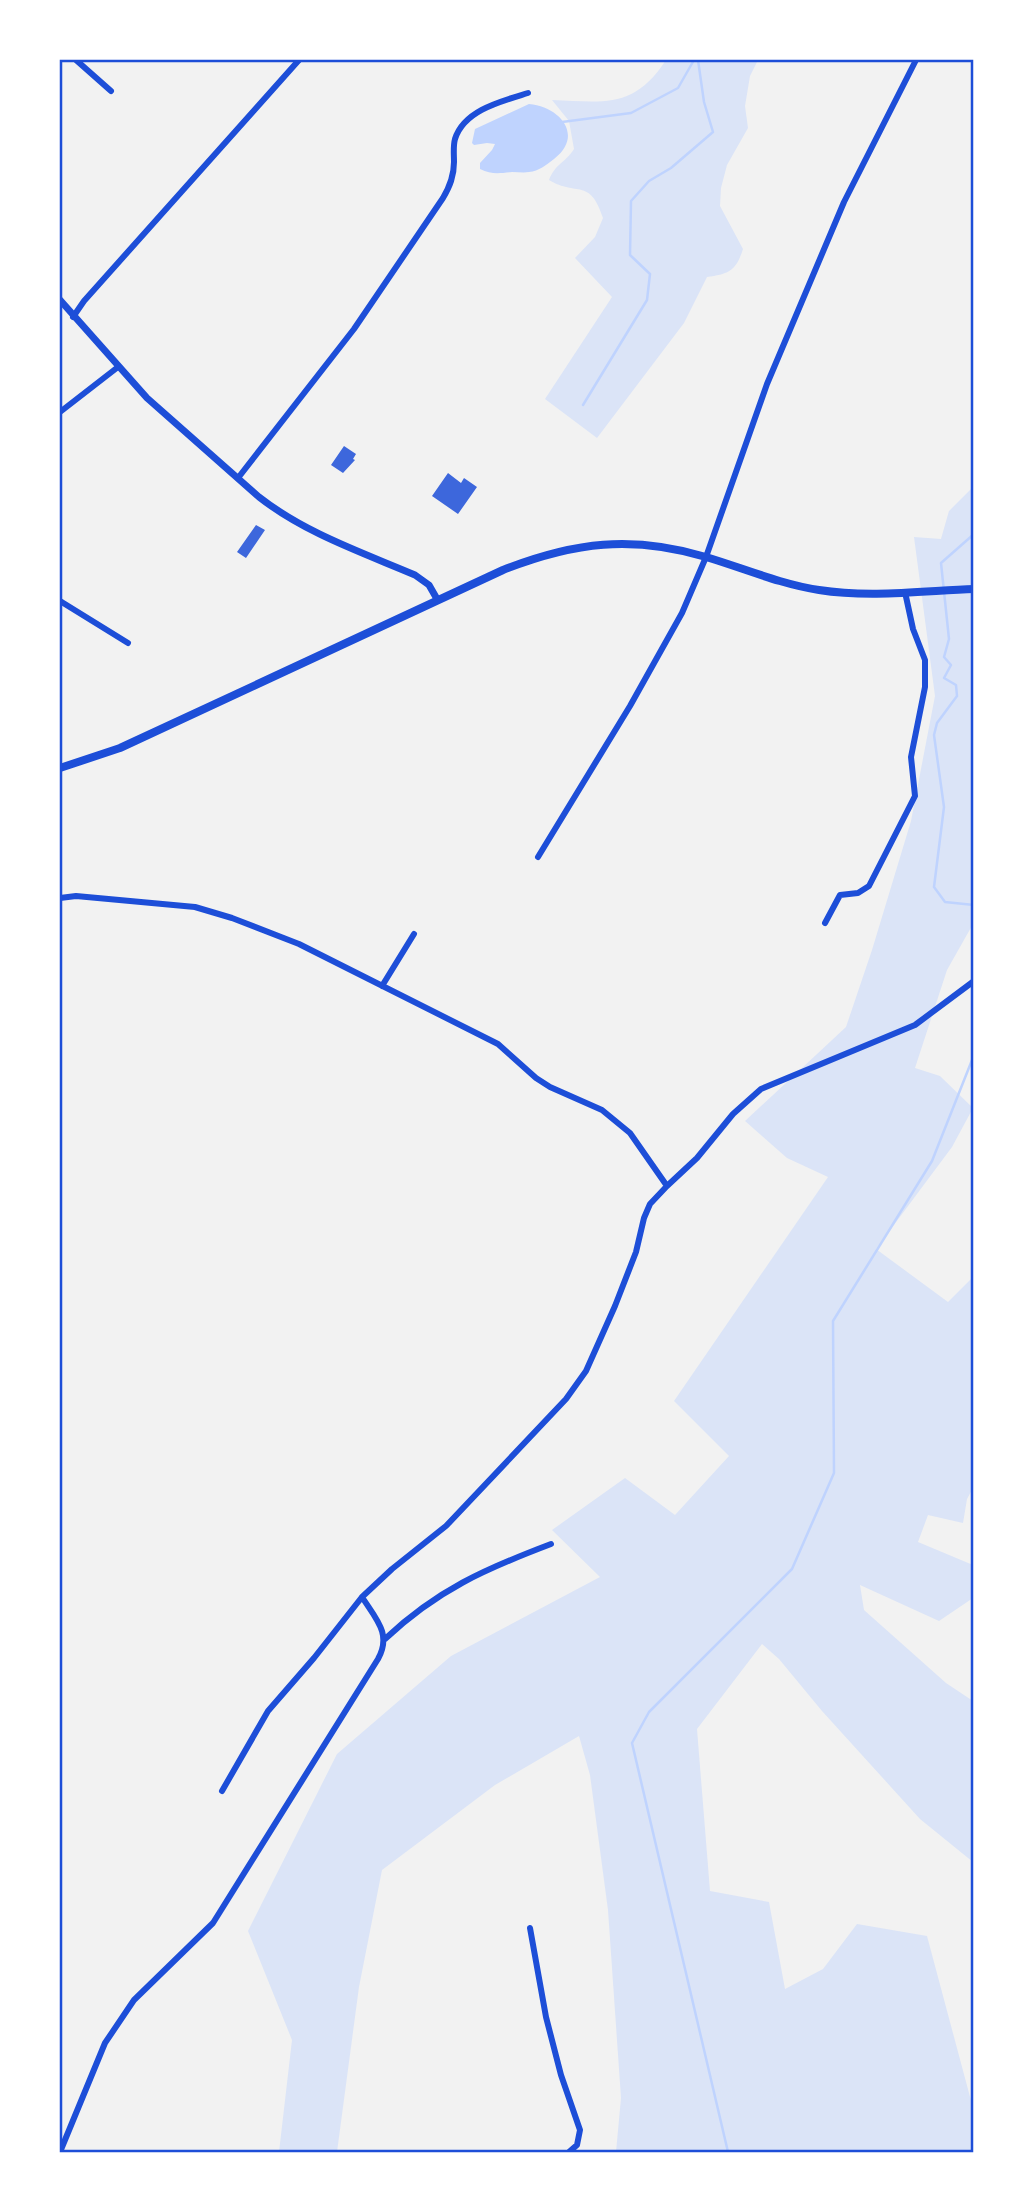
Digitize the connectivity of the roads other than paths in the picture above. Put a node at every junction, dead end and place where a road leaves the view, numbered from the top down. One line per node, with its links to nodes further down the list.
1 (76, 60): 4 (street)
2 (299, 60): 7 (street)
3 (916, 60): 11 (street)
4 (111, 90)
5 (528, 93): 10 (street)
6 (60, 300): 7 (street)
7 (73, 317): 8 (street)
8 (118, 367): 9 (street); 10 (street)
9 (60, 412)
10 (238, 478): 14 (street)
11 (706, 557): 13 (main road); 14 (main road); 18 (street)
12 (974, 589): 13 (main road)
13 (905, 592): 20 (street)
14 (437, 599): 17 (main road)
15 (60, 601): 16 (street)
16 (128, 643)
17 (60, 768)
18 (538, 857)
19 (60, 898): 23 (street)
20 (825, 923)
21 (414, 934): 23 (street)
22 (974, 981): 24 (street)
23 (382, 986): 24 (street)
24 (667, 1186): 26 (street)
25 (551, 1544): 27 (street)
26 (362, 1597): 27 (street); 28 (street)
27 (385, 1639): 30 (street)
28 (222, 1791)
29 (530, 1928): 31 (street)
30 (60, 2152)
31 (569, 2152)

